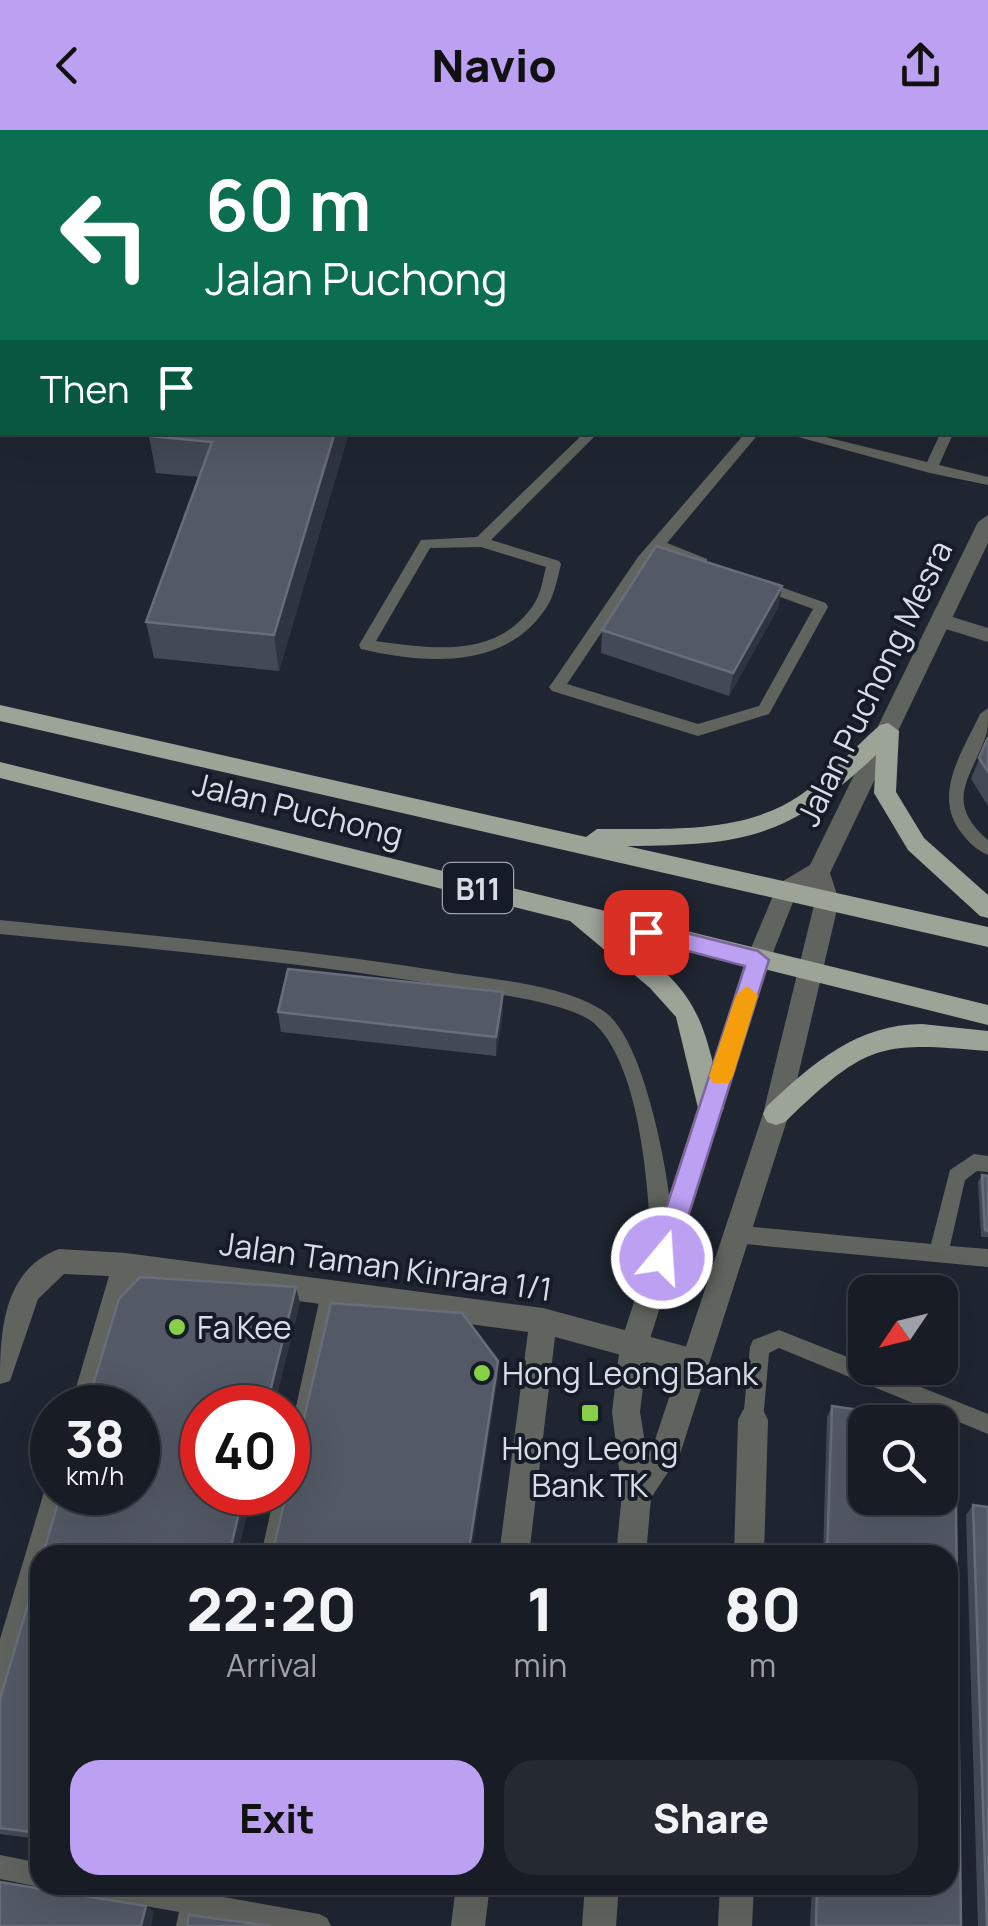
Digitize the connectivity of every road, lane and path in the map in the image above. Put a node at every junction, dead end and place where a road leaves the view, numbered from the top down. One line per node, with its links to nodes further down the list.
1 (589, 435): 8 (lane)
2 (751, 435): 9 (lane)
3 (798, 435): 5 (lane)
4 (947, 435): 5 (lane)
5 (930, 469): 6 (lane)
6 (988, 481)
7 (988, 522): 12 (street, Jalan Puchong Mesra)
8 (482, 542): 8 (lane)
9 (658, 545): 10 (lane); 11 (lane)
10 (712, 566)
11 (748, 580)
12 (943, 621): 13 (street); 16 (street, Jalan Puchong Mesra)
13 (988, 635)
14 (0, 713): 18 (main road, Jalan Puchong / B11)
15 (988, 714): 19 (lane)
16 (888, 731): 18 (main road); 20 (street, Jalan Puchong Mesra); 23 (main road)
17 (0, 770): 24 (main road, Jalan Puchong / B11)
18 (557, 839): 21 (main road, Jalan Puchong / B11)
19 (988, 849)
20 (818, 872): 21 (street); 22 (street)
21 (786, 892): 22 (main road, Jalan Puchong / B11); 27 (street)
22 (827, 901): 26 (main road, Jalan Puchong / B11); 28 (street)
23 (988, 909)
24 (572, 912): 27 (main road, Jalan Puchong / B11); 31 (main road)
25 (0, 927): 36 (lane)
26 (988, 937)
27 (758, 960): 28 (main road, Jalan Puchong / B11); 31 (street)
28 (809, 974): 29 (main road, Jalan Puchong / B11); 32 (street)
29 (988, 1015)
30 (988, 1041): 32 (main road)
31 (711, 1108): 36 (street)
32 (776, 1114): 34 (street)
33 (988, 1164): 35 (lane)
34 (734, 1234): 35 (lane); 42 (street)
35 (939, 1252): 37 (lane)
36 (662, 1258): 41 (street)
37 (988, 1258)
38 (126, 1265): 39 (street, Jalan Taman Kinrara 1/1); 43 (street, Jalan Taman Kinrara 1/1); 44 (street)
39 (331, 1293): 40 (street, Jalan Taman Kinrara 1/1); 45 (lane)
40 (543, 1321): 41 (street, Jalan Taman Kinrara 1/1); 53 (street)
41 (634, 1345): 42 (street, Jalan Taman Kinrara 1/1); 48 (street)
42 (695, 1362): 48 (street)
43 (0, 1371)
44 (91, 1385)
45 (310, 1387)
46 (754, 1420): 47 (lane); 55 (street)
47 (988, 1424)
48 (637, 1493): 54 (street)
49 (52, 1515): 51 (street)
50 (281, 1515): 52 (lane)
51 (43, 1545)
52 (274, 1545)
53 (515, 1545)
54 (633, 1545)
55 (748, 1545)
56 (30, 1590): 57 (street)
57 (0, 1692)
58 (0, 1868): 59 (lane)
59 (30, 1873)
60 (144, 1895): 64 (lane)
61 (472, 1895): 66 (street)
62 (601, 1895): 67 (street)
63 (737, 1895): 68 (street)
64 (193, 1905): 65 (lane)
65 (319, 1926)
66 (468, 1926)
67 (599, 1926)
68 (735, 1926)

